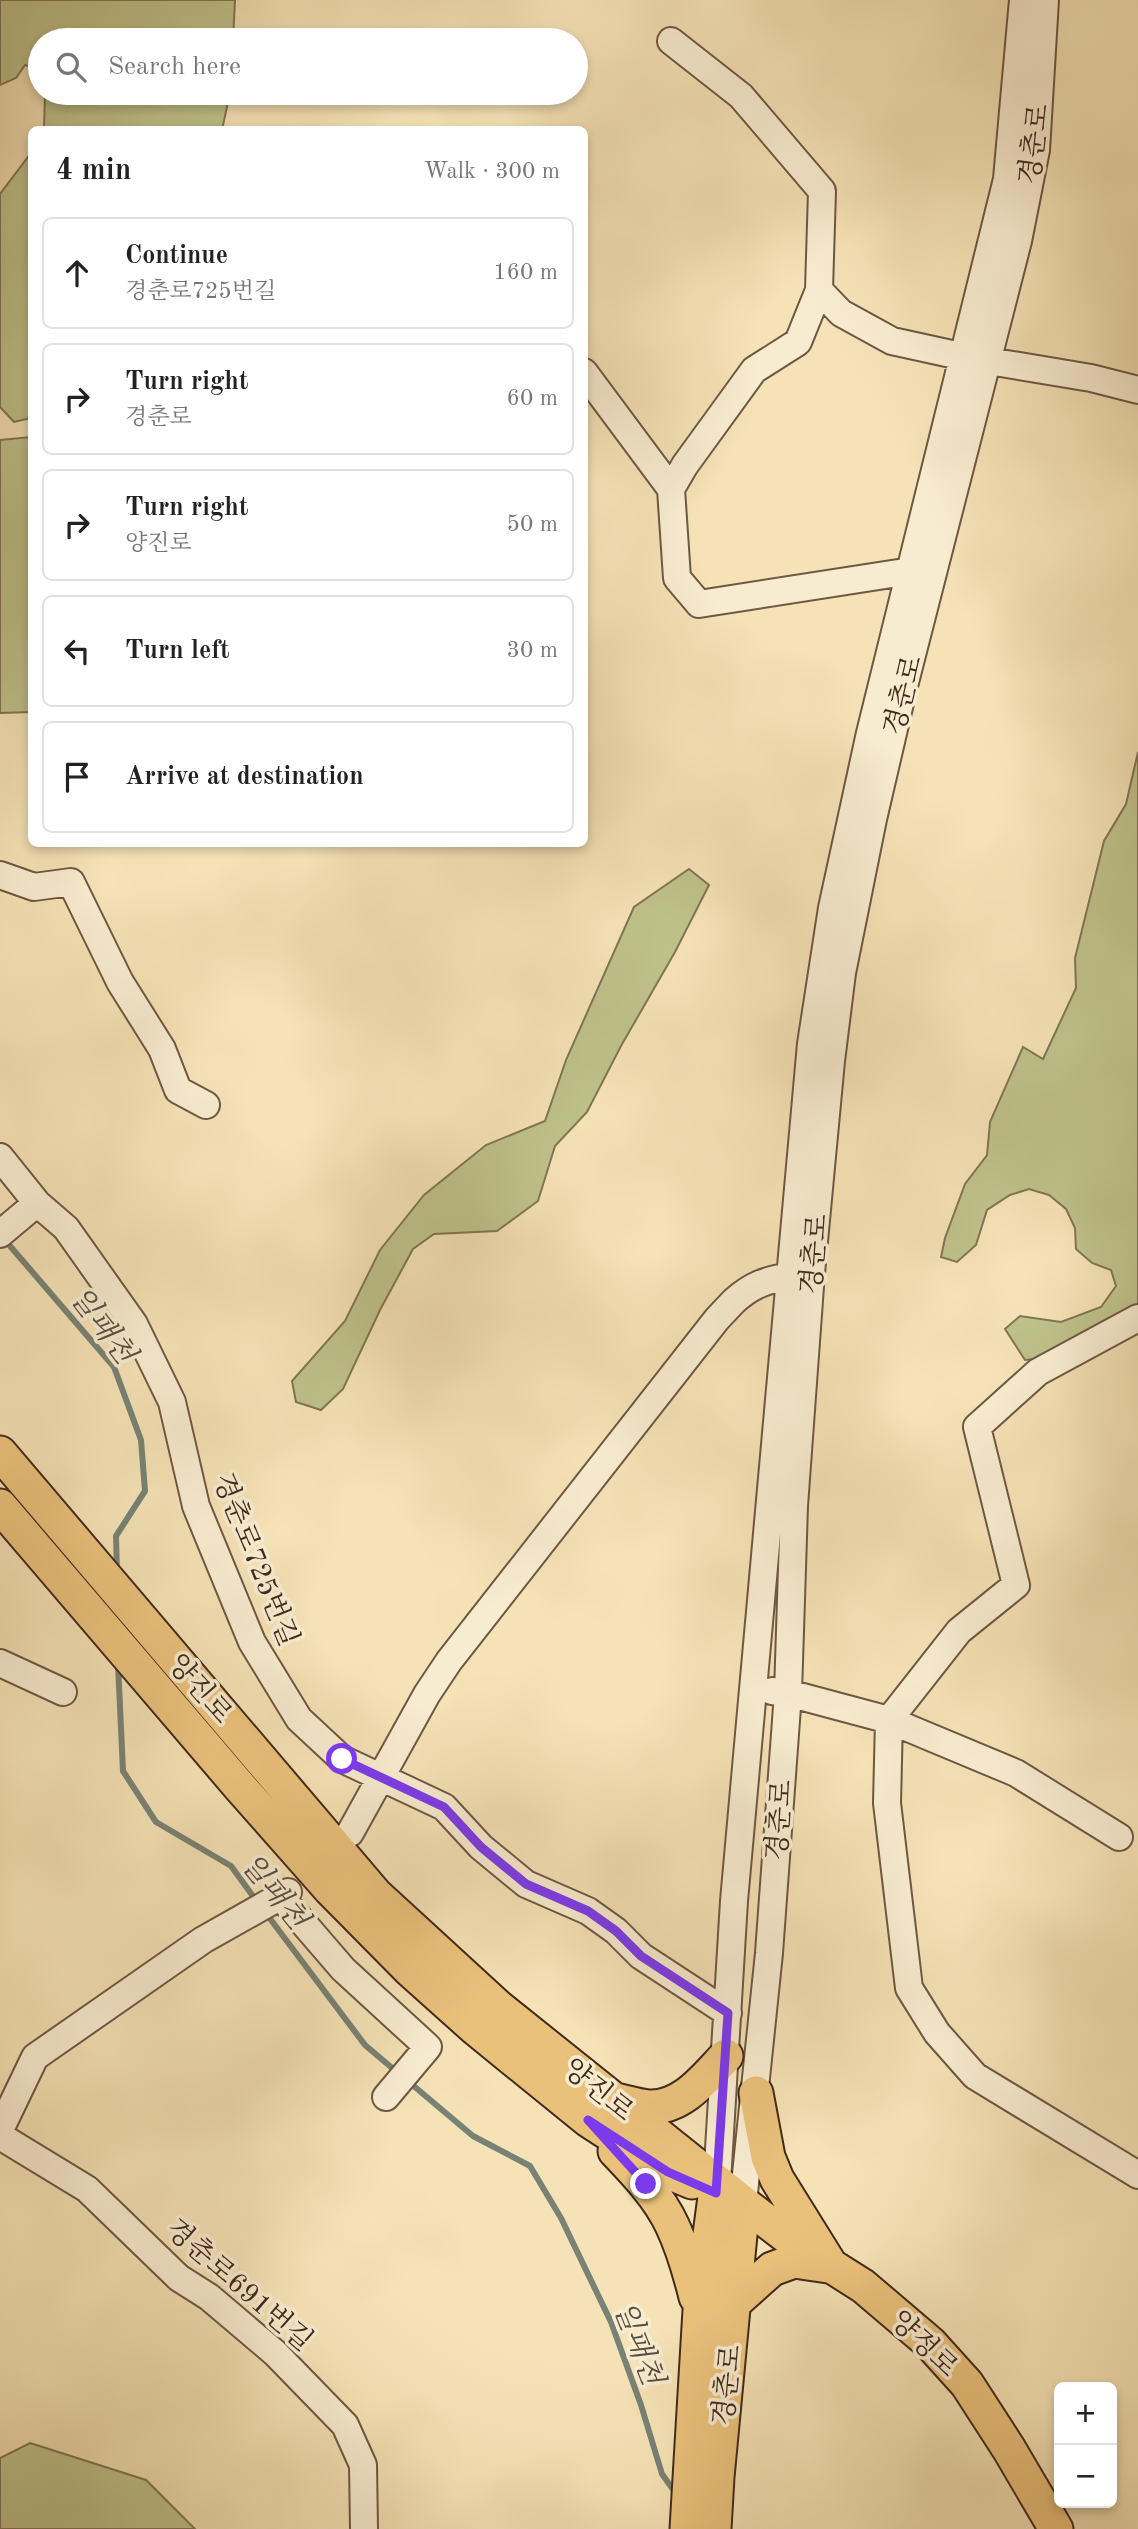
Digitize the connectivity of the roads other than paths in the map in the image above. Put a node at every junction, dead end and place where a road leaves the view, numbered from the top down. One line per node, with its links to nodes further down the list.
1 (1023, 0): 5 (street, 경춘로)
2 (1045, 0): 5 (street, 경춘로)
3 (671, 41): 4 (street)
4 (819, 290): 5 (street); 8 (street)
5 (976, 358): 7 (street); 9 (street, 경춘로); 22 (street, 경춘로)
6 (588, 377): 8 (street)
7 (1138, 390)
8 (671, 489): 9 (street)
9 (911, 571): 15 (street, 경춘로)
10 (0, 875): 11 (street)
11 (206, 1105)
12 (0, 1157): 13 (street, 경춘로725번길)
13 (33, 1207): 14 (street); 24 (street, 경춘로725번길)
14 (0, 1234)
15 (790, 1276): 20 (street, 경춘로); 24 (street)
16 (1138, 1318): 23 (street)
17 (0, 1453): 31 (main road, 양진로)
18 (0, 1506): 31 (main road, 양진로)
19 (0, 1663): 21 (street)
20 (753, 1690): 22 (street); 27 (street, 경춘로)
21 (63, 1692)
22 (788, 1693): 23 (street); 30 (street, 경춘로)
23 (889, 1720): 26 (street); 34 (street)
24 (380, 1777): 25 (street); 27 (street, 경춘로725번길)
25 (350, 1833)
26 (1119, 1837)
27 (728, 2013): 28 (street, 경춘로)
28 (726, 2056): 31 (main road); 35 (street, 경춘로)
29 (390, 2092): 32 (street)
30 (756, 2093): 35 (street, 경춘로); 36 (main road)
31 (600, 2110): 35 (main road, 양진로); 38 (main road)
32 (0, 2130)
33 (0, 2136): 39 (street, 경춘로691번길)
34 (1138, 2175)
35 (725, 2193): 36 (main road, 양정로); 37 (main road, 경춘로); 38 (main road, 경춘로)
36 (831, 2266): 37 (main road); 42 (main road, 양정로)
37 (734, 2303): 41 (main road, 경춘로)
38 (700, 2310): 40 (main road, 경춘로)
39 (364, 2529)
40 (687, 2529)
41 (714, 2529)
42 (1056, 2529)

